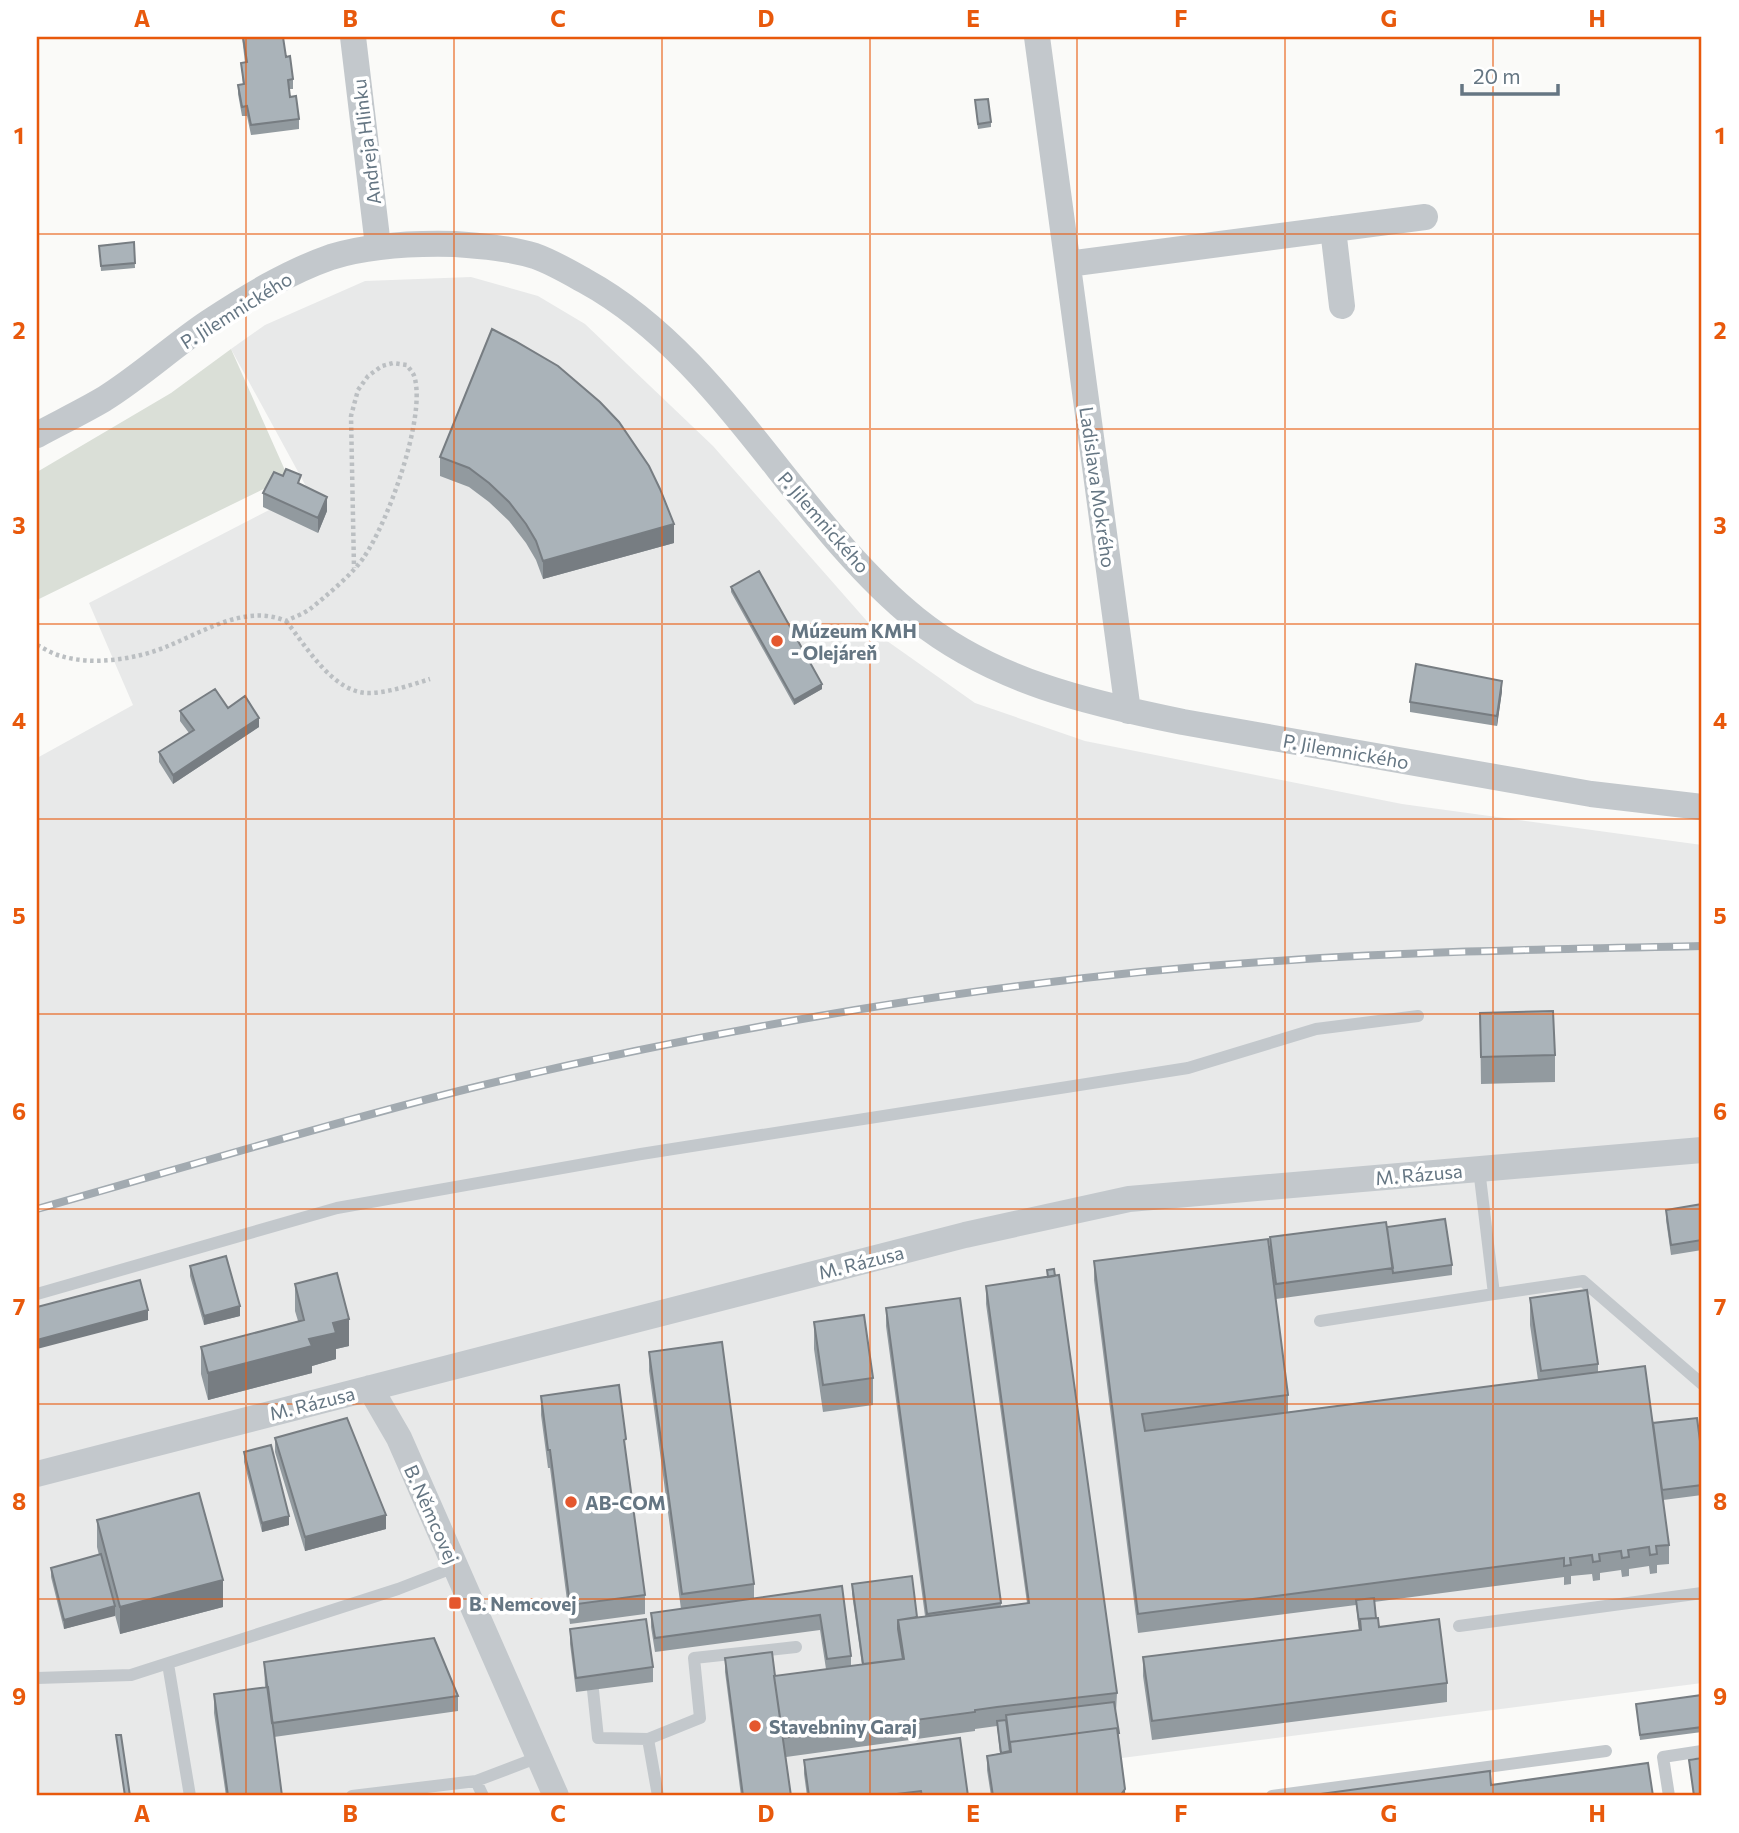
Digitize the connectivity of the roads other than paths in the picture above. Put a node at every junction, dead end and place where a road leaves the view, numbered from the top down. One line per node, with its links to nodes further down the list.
1 (353, 37): 5 (street, Andreja Hlinku)
2 (1037, 37): 6 (street, Ladislava Mokrého)
3 (1425, 217): 4 (street)
4 (1333, 229): 6 (street); 7 (street)
5 (379, 246): 8 (street, P. Jilemnického); 9 (street, P. Jilemnického)
6 (1068, 264): 9 (street, Ladislava Mokrého)
7 (1342, 306)
8 (37, 435)
9 (1128, 711): 10 (street, P. Jilemnického)
10 (1702, 807)
11 (1418, 1016): 14 (lane)
12 (1702, 1150): 13 (street, M. Rázusa)
13 (1479, 1169): 15 (lane); 18 (street, M. Rázusa)
14 (37, 1293)
15 (1494, 1294): 16 (lane); 17 (lane)
16 (1320, 1321)
17 (1702, 1384)
18 (370, 1388): 19 (street, M. Rázusa); 20 (street, B. Němcovej)
19 (37, 1474)
20 (455, 1567): 24 (lane); 30 (street, B. Němcovej)
21 (1702, 1593): 22 (lane)
22 (1459, 1626)
23 (796, 1647): 27 (lane)
24 (168, 1664): 25 (lane); 32 (lane)
25 (37, 1678)
26 (593, 1690): 27 (lane)
27 (648, 1739): 36 (lane)
28 (1702, 1751): 38 (lane)
29 (1606, 1752): 37 (lane)
30 (538, 1757): 31 (lane); 35 (street, B. Němcovej)
31 (476, 1781): 33 (lane); 34 (lane)
32 (190, 1796)
33 (352, 1796)
34 (483, 1796)
35 (556, 1796)
36 (658, 1796)
37 (1272, 1796)
38 (1669, 1796)

